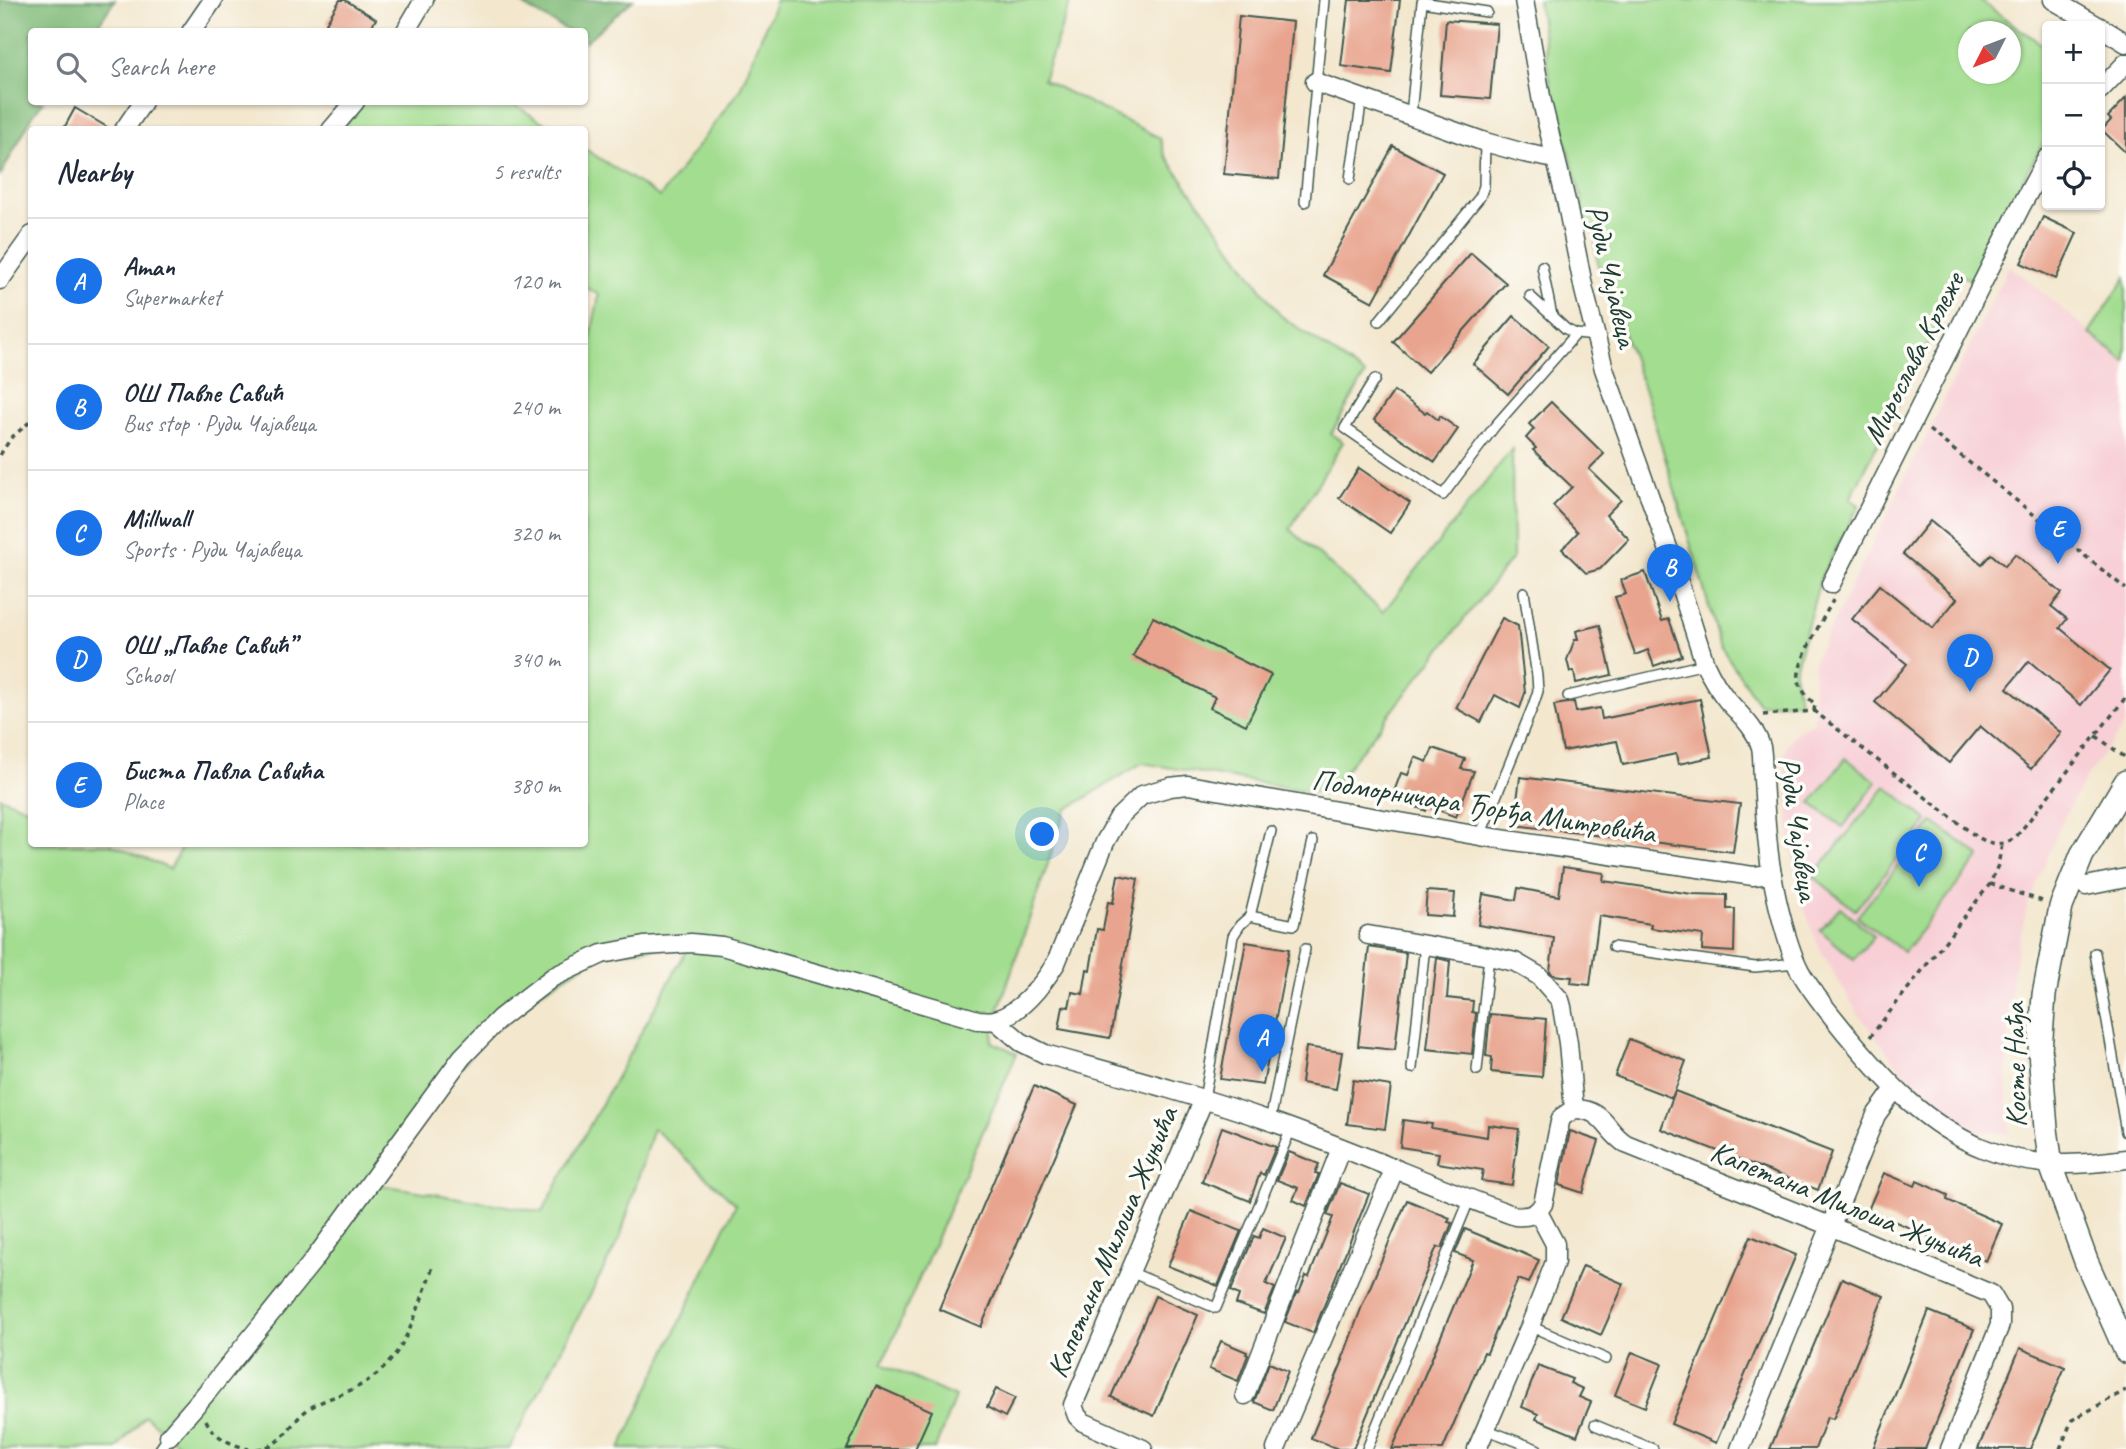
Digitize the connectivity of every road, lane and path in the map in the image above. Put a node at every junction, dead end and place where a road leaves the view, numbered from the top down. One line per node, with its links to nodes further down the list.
1 (213, 0): 8 (street)
2 (424, 0): 9 (street)
3 (1324, 0): 13 (lane)
4 (1524, 0): 22 (street, Руди Чајавеца)
5 (2053, 0): 7 (street)
6 (1487, 12): 18 (lane)
7 (2089, 21)
8 (194, 28)
9 (407, 28)
10 (2105, 31): 11 (street)
11 (2126, 43)
12 (2126, 63): 14 (street)
13 (1315, 82): 15 (street); 25 (lane)
14 (2105, 85)
15 (1362, 98): 18 (street); 24 (lane)
16 (141, 105): 19 (street)
17 (352, 105): 20 (street)
18 (1411, 114): 21 (street)
19 (127, 126)
20 (334, 126)
21 (1485, 142): 22 (street); 31 (lane)
22 (1555, 159): 33 (street, Руди Чајавеца)
23 (2042, 167): 38 (street, Мирослава Крлеже)
24 (1350, 179)
25 (1305, 201)
26 (28, 241): 28 (street)
27 (1542, 266): 30 (lane)
28 (0, 280)
29 (1530, 296): 30 (lane)
30 (1552, 316): 32 (lane)
31 (1379, 321)
32 (1576, 334): 33 (lane); 34 (lane, Руди Чајавеца)
33 (1596, 336): 41 (street, Руди Чајавеца)
34 (1375, 379)
35 (28, 424): 37 (path)
36 (1923, 425): 39 (path)
37 (0, 454)
38 (1831, 584)
39 (2126, 589)
40 (1524, 592): 49 (lane)
41 (1705, 664): 42 (lane); 44 (street, Руди Чајавеца)
42 (1567, 696)
43 (2126, 697): 45 (path)
44 (1743, 718): 51 (path); 52 (street, Руди Чајавеца)
45 (2096, 736): 46 (path); 51 (path)
46 (2126, 758)
47 (2126, 782): 77 (street, Косте Нађа)
48 (1271, 831): 57 (lane)
49 (1480, 836): 52 (street, Подморничара Ђорђа Митровића); 65 (street, Подморничара Ђорђа Митровића)
50 (1313, 841): 57 (lane)
51 (2002, 844): 54 (path)
52 (1772, 874): 64 (street, Руди Чајавеца)
53 (2126, 878): 55 (street)
54 (1990, 884): 56 (path); 66 (path)
55 (2086, 886)
56 (2042, 901)
57 (1250, 916): 70 (lane)
58 (1368, 935): 59 (street)
59 (1425, 945): 63 (street); 67 (lane)
60 (1613, 947): 64 (lane)
61 (1305, 949): 72 (lane)
62 (2095, 953): 74 (lane)
63 (1489, 956): 68 (lane); 71 (street)
64 (1796, 963): 66 (street, Руди Чајавеца)
65 (995, 1020): 70 (street, Капетана Милоша Жуњића); 88 (street)
66 (1860, 1050): 69 (street, Руди Чајавеца)
67 (1412, 1068)
68 (1478, 1070)
69 (1895, 1089): 77 (street, Руди Чајавеца); 81 (street)
70 (1204, 1099): 72 (street, Капетана Милоша Жуњића); 83 (street, Капетана Милоша Жуњића)
71 (1574, 1109): 80 (street); 81 (street, Капетана Милоша Жуњића)
72 (1270, 1121): 73 (street, Капетана Милоша Жуњића)
73 (1291, 1129): 75 (street, Капетана Милоша Жуњића); 83 (lane)
74 (2126, 1132)
75 (1341, 1148): 78 (street, Капетана Милоша Жуњића); 89 (street)
76 (2126, 1159): 77 (street, Руди Чајавеца)
77 (2051, 1165): 85 (street, Косте Нађа)
78 (1395, 1168): 79 (street, Капетана Милоша Жуњића); 96 (street)
79 (1470, 1198): 80 (street, Капетана Милоша Жуњића); 97 (lane)
80 (1538, 1212): 84 (street)
81 (1830, 1226): 101 (street); 102 (street, Капетана Милоша Жуњића)
82 (434, 1264): 94 (path)
83 (1130, 1272): 95 (street, Капетана Милоша Жуњића)
84 (1530, 1326): 86 (lane); 91 (street)
85 (2126, 1351)
86 (1606, 1359)
87 (2126, 1390): 103 (path)
88 (208, 1391): 92 (street); 93 (path)
89 (1245, 1395)
90 (1595, 1424): 100 (lane)
91 (1485, 1429): 98 (street); 99 (lane)
92 (164, 1442)
93 (248, 1449)
94 (257, 1449)
95 (1143, 1449)
96 (1276, 1449)
97 (1367, 1449)
98 (1477, 1449)
99 (1537, 1449)
100 (1653, 1449)
101 (1740, 1449)
102 (1950, 1449)
103 (2060, 1449)

